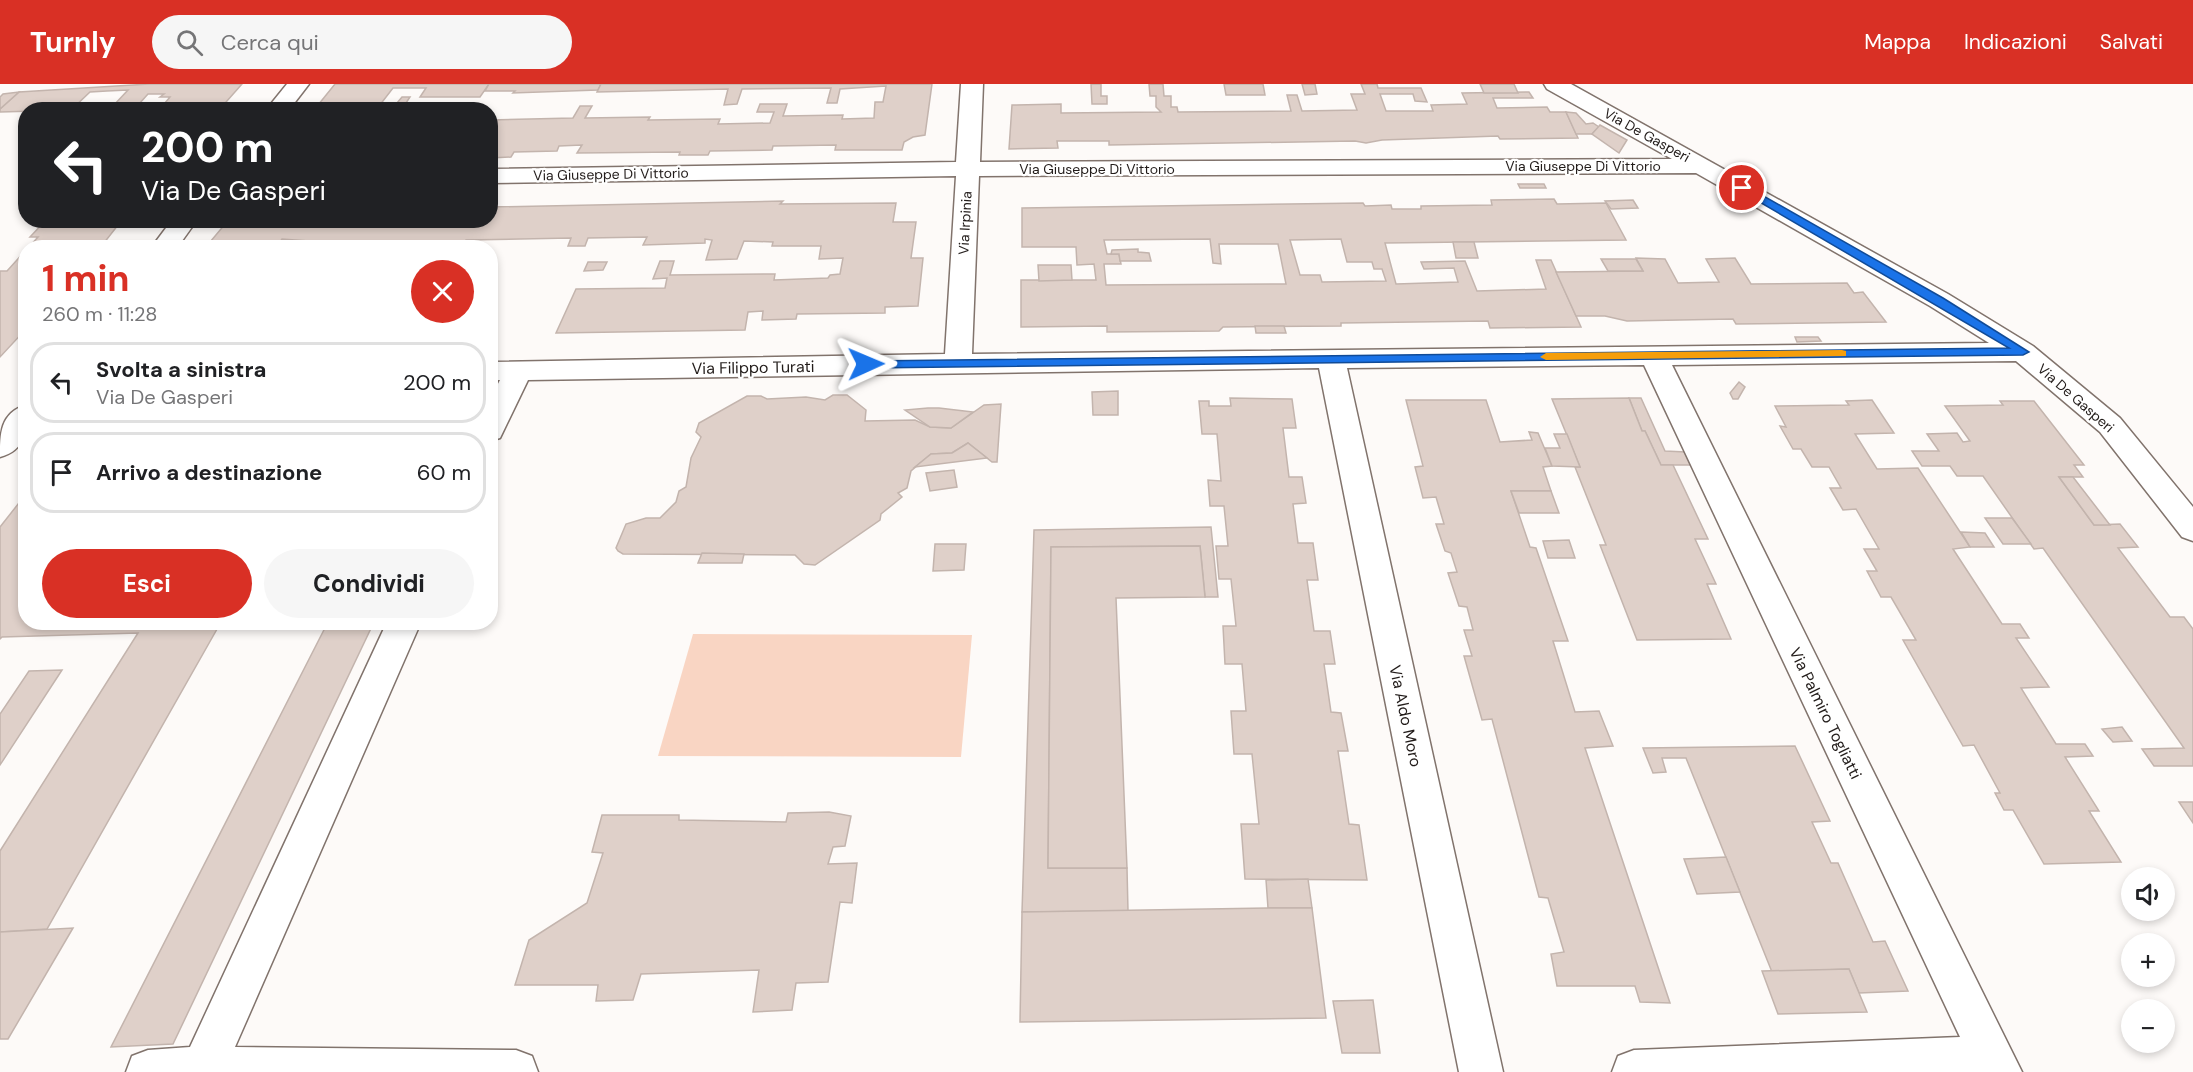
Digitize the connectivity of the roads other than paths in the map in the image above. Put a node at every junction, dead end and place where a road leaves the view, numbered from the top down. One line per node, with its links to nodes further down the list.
1 (298, 84): 4 (street)
2 (972, 84): 6 (street, Via Irpinia)
3 (1555, 84): 5 (street, Via De Gasperi)
4 (283, 102)
5 (1703, 166): 6 (street, Via Giuseppe Di Vittorio); 10 (street, Via De Gasperi)
6 (967, 169): 7 (street, Via Giuseppe Di Vittorio); 13 (street, Via Irpinia)
7 (498, 176)
8 (179, 228): 9 (street)
9 (169, 240)
10 (2023, 352): 11 (street, Via Filippo Turati); 18 (street, Via De Gasperi)
11 (1653, 355): 12 (street, Via Filippo Turati); 20 (street, Via Palmiro Togliatti)
12 (1331, 360): 13 (street, Via Filippo Turati); 24 (street, Via Aldo Moro)
13 (958, 363): 14 (street, Via Filippo Turati)
14 (504, 371): 15 (street)
15 (498, 397)
16 (18, 425): 17 (street)
17 (0, 447)
18 (2193, 529)
19 (400, 630): 21 (street)
20 (1997, 1065): 25 (street)
21 (203, 1069): 22 (street); 23 (street)
22 (148, 1072)
23 (516, 1072)
24 (1482, 1072)
25 (1634, 1072)

